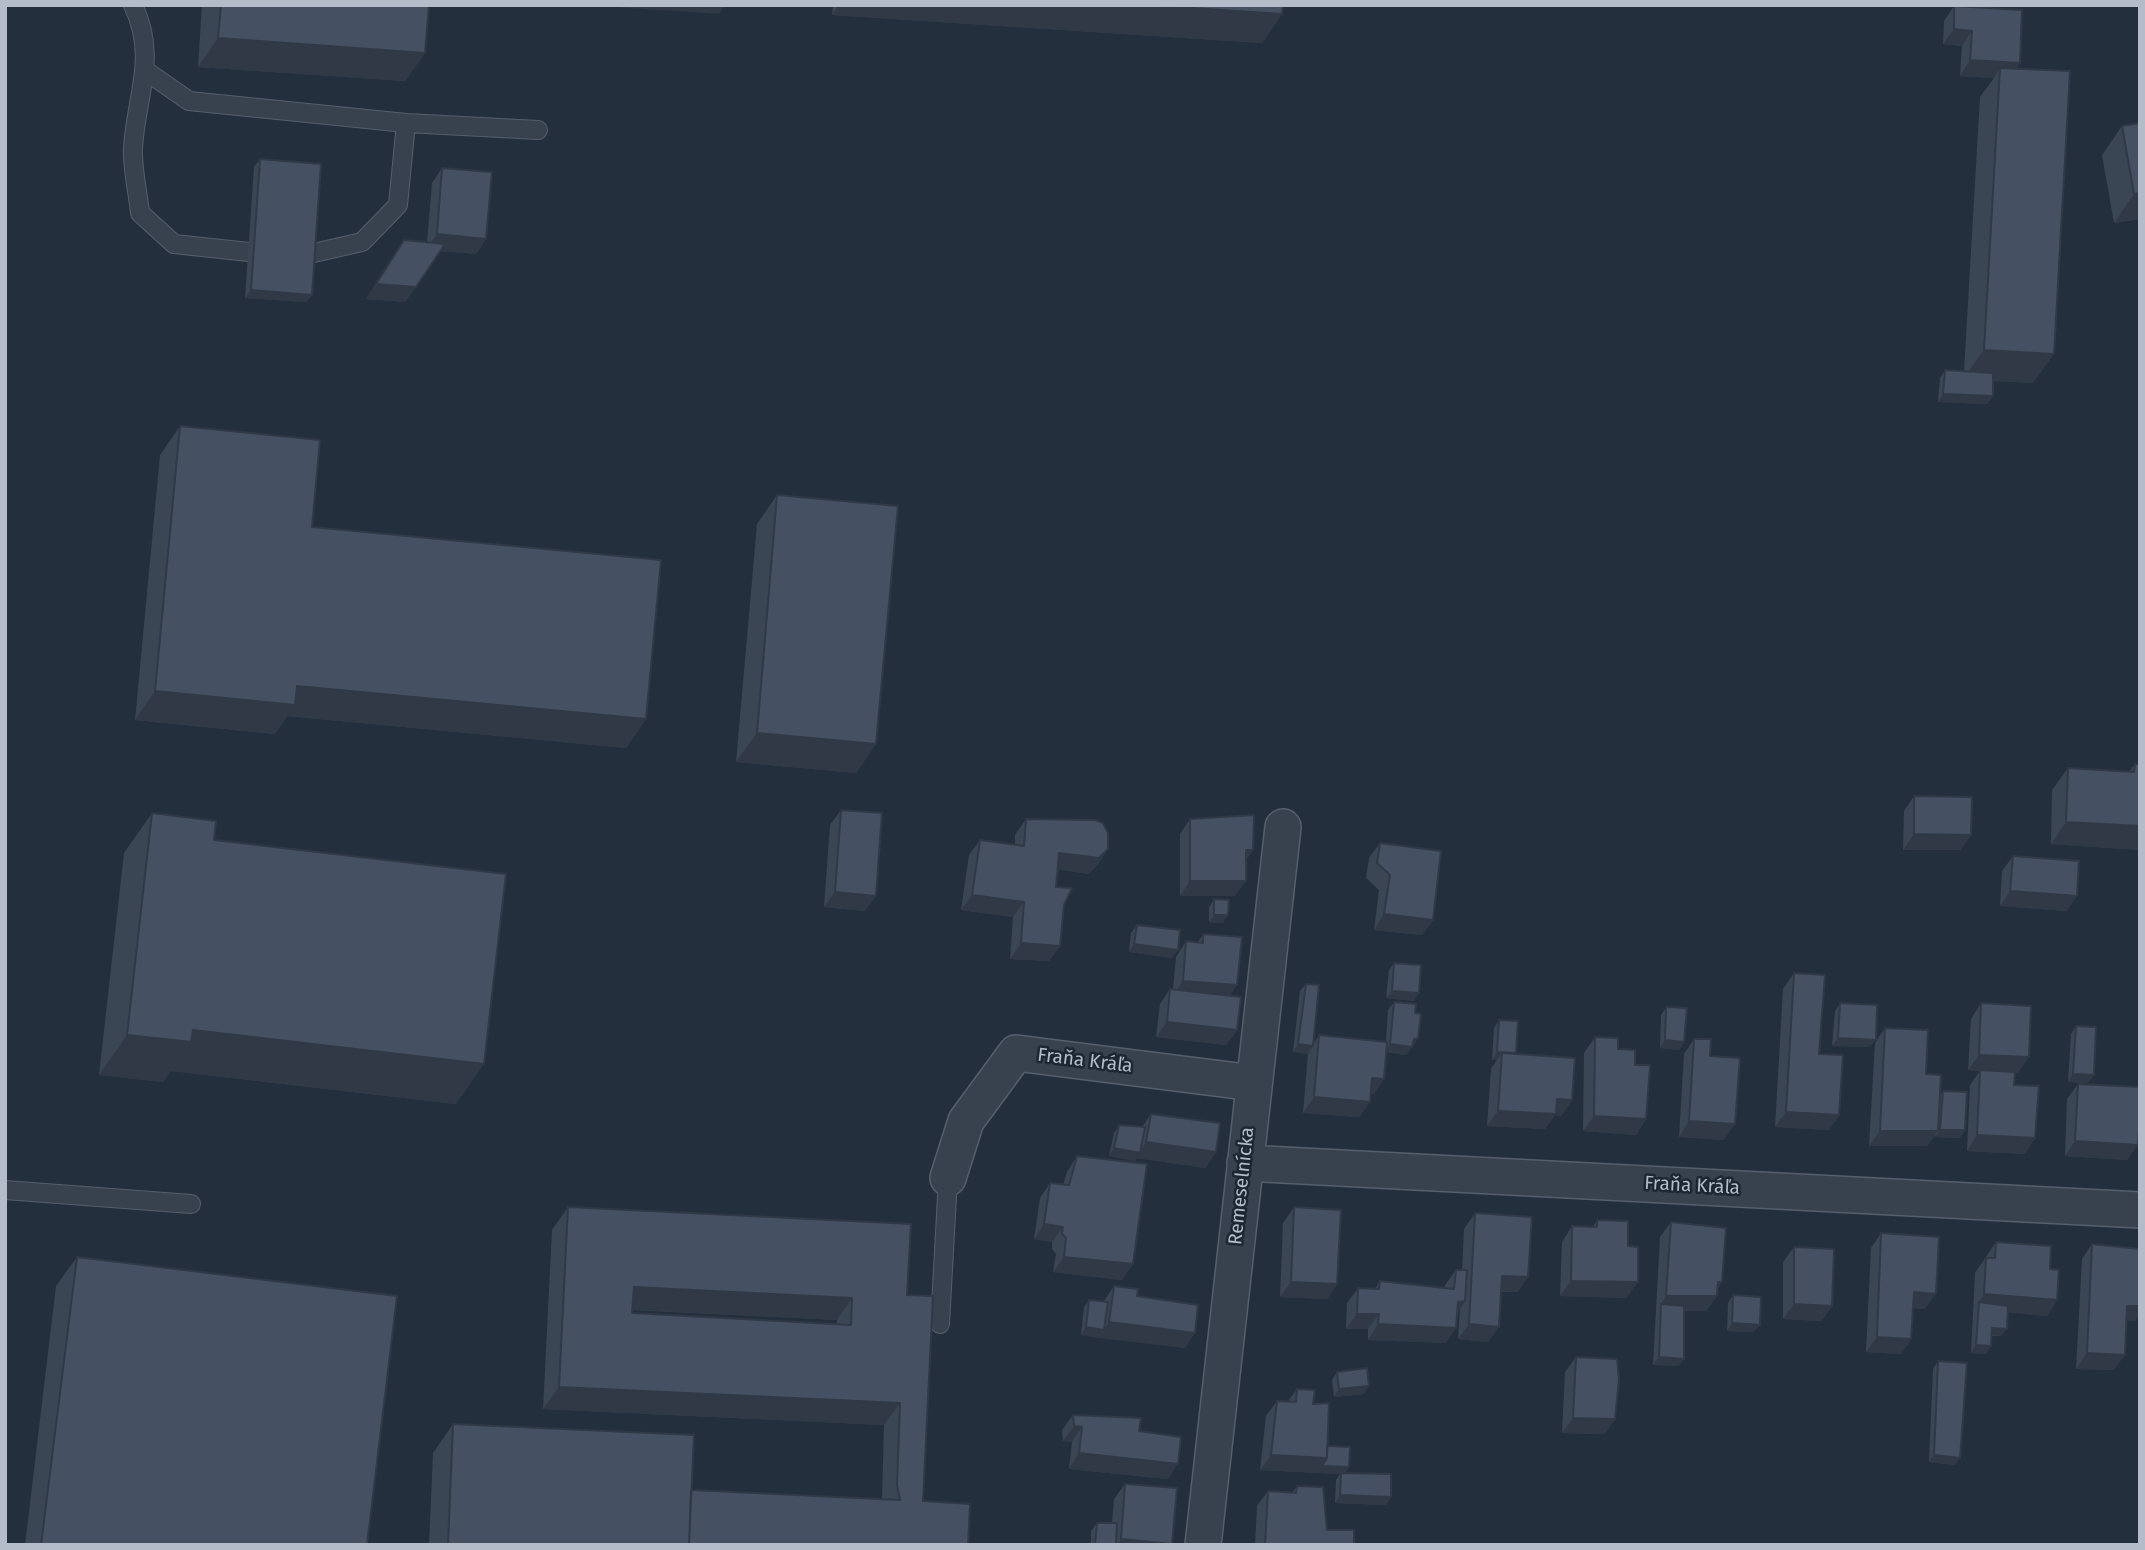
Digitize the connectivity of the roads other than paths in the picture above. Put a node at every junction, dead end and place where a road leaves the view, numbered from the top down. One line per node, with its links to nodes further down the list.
1 (133, 5): 2 (lane)
2 (146, 71): 3 (lane); 3 (lane)
3 (406, 123): 4 (lane)
4 (538, 130)
5 (1283, 827): 6 (street, Remeselnícka)
6 (1254, 1083): 7 (street, Remeselnícka); 8 (street, Fraňa Kráľa)
7 (1244, 1163): 11 (street, Fraňa Kráľa); 13 (street, Remeselnícka)
8 (948, 1178): 12 (lane)
9 (5, 1190): 10 (lane)
10 (191, 1204)
11 (2140, 1210)
12 (940, 1324)
13 (1203, 1545)

